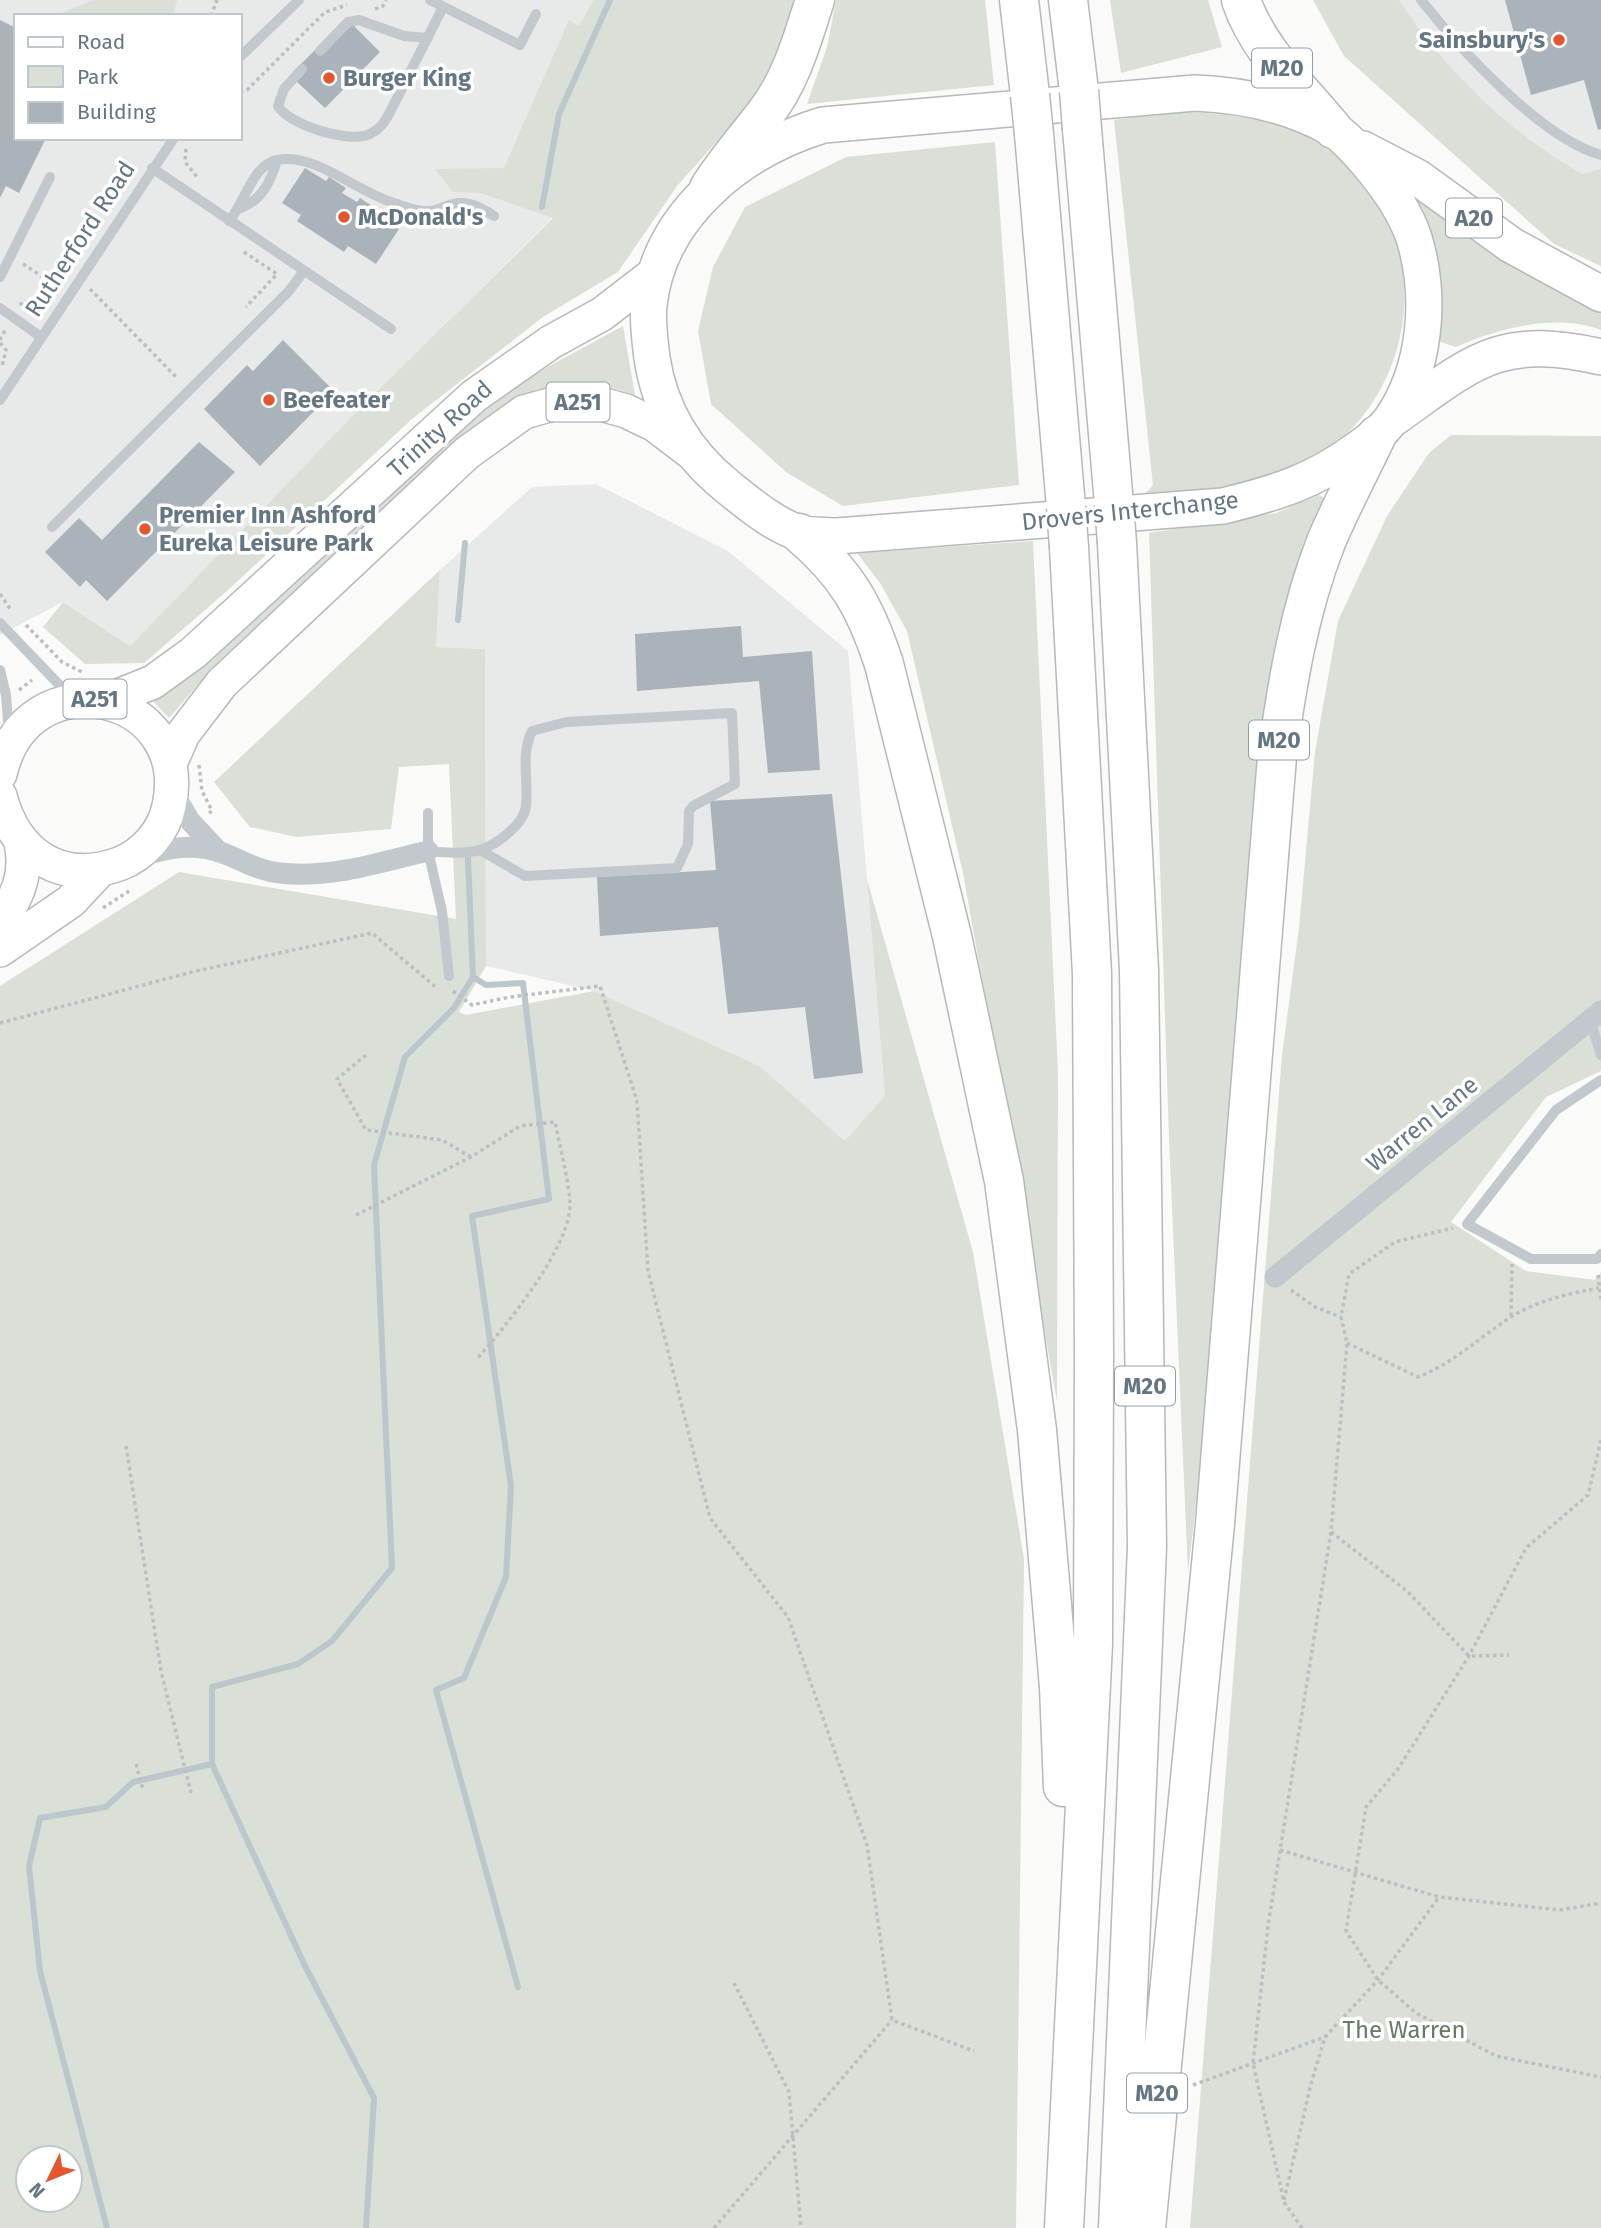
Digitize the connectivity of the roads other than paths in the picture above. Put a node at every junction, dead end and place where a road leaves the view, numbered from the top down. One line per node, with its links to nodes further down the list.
1 (299, 0): 12 (lane)
2 (430, 0): 8 (lane)
3 (815, 0): 19 (highway)
4 (1019, 0): 56 (highway, M20, bridge)
5 (1068, 0): 58 (highway, M20, bridge)
6 (1241, 0): 14 (highway, M20)
7 (1421, 0): 16 (lane)
8 (443, 6): 9 (lane); 10 (lane)
9 (536, 14)
10 (428, 38): 11 (lane); 13 (lane)
11 (320, 51)
12 (242, 55)
13 (302, 69)
14 (1340, 135): 19 (highway, Drovers Interchange); 25 (highway, A20); 31 (highway, Drovers Interchange)
15 (173, 140): 17 (lane, Rutherford Road)
16 (1601, 155)
17 (152, 168): 21 (lane); 28 (lane, Rutherford Road)
18 (50, 177): 24 (lane)
19 (709, 188): 23 (highway, Drovers Interchange)
20 (494, 216): 21 (lane)
21 (229, 221): 22 (lane)
22 (304, 271): 27 (lane); 33 (lane)
23 (654, 274): 32 (highway, Drovers Interchange); 38 (main road, Trinity Road / A251)
24 (0, 276)
25 (1601, 294)
26 (0, 308): 28 (lane)
27 (391, 329)
28 (41, 337): 30 (lane, Rutherford Road)
29 (1601, 357): 31 (highway)
30 (0, 400)
31 (1384, 428): 34 (highway, Drovers Interchange); 59 (highway, M20)
32 (691, 452): 34 (highway, Drovers Interchange); 40 (main road, Trinity Road / A251)
33 (52, 527)
34 (799, 533): 56 (highway, M20)
35 (0, 623): 37 (lane)
36 (0, 670): 39 (lane)
37 (73, 699): 38 (main road, Trinity Road / A251); 39 (main road, Trinity Road / A251)
38 (106, 701): 40 (main road, Trinity Road / A251)
39 (5, 758)
40 (171, 778): 45 (street); 46 (main road, Trinity Road / A251)
41 (428, 813): 43 (lane)
42 (7, 818): 47 (main road, Trinity Road / A251); 48 (main road, Trinity Road / A251)
43 (428, 850): 44 (lane); 45 (street); 50 (lane)
44 (480, 850): 44 (lane)
45 (219, 852): 46 (street)
46 (131, 859): 47 (main road, Trinity Road / A251)
47 (99, 871): 49 (main road, Trinity Road / A251)
48 (0, 924)
49 (0, 950)
50 (449, 976)
51 (1595, 1015): 52 (lane); 55 (street, Warren Lane)
52 (1601, 1055)
53 (1601, 1080): 54 (lane)
54 (1599, 1256)
55 (1275, 1277)
56 (1075, 1965): 57 (highway, M20)
57 (1064, 2228)
58 (1118, 2228)
59 (1146, 2228)

